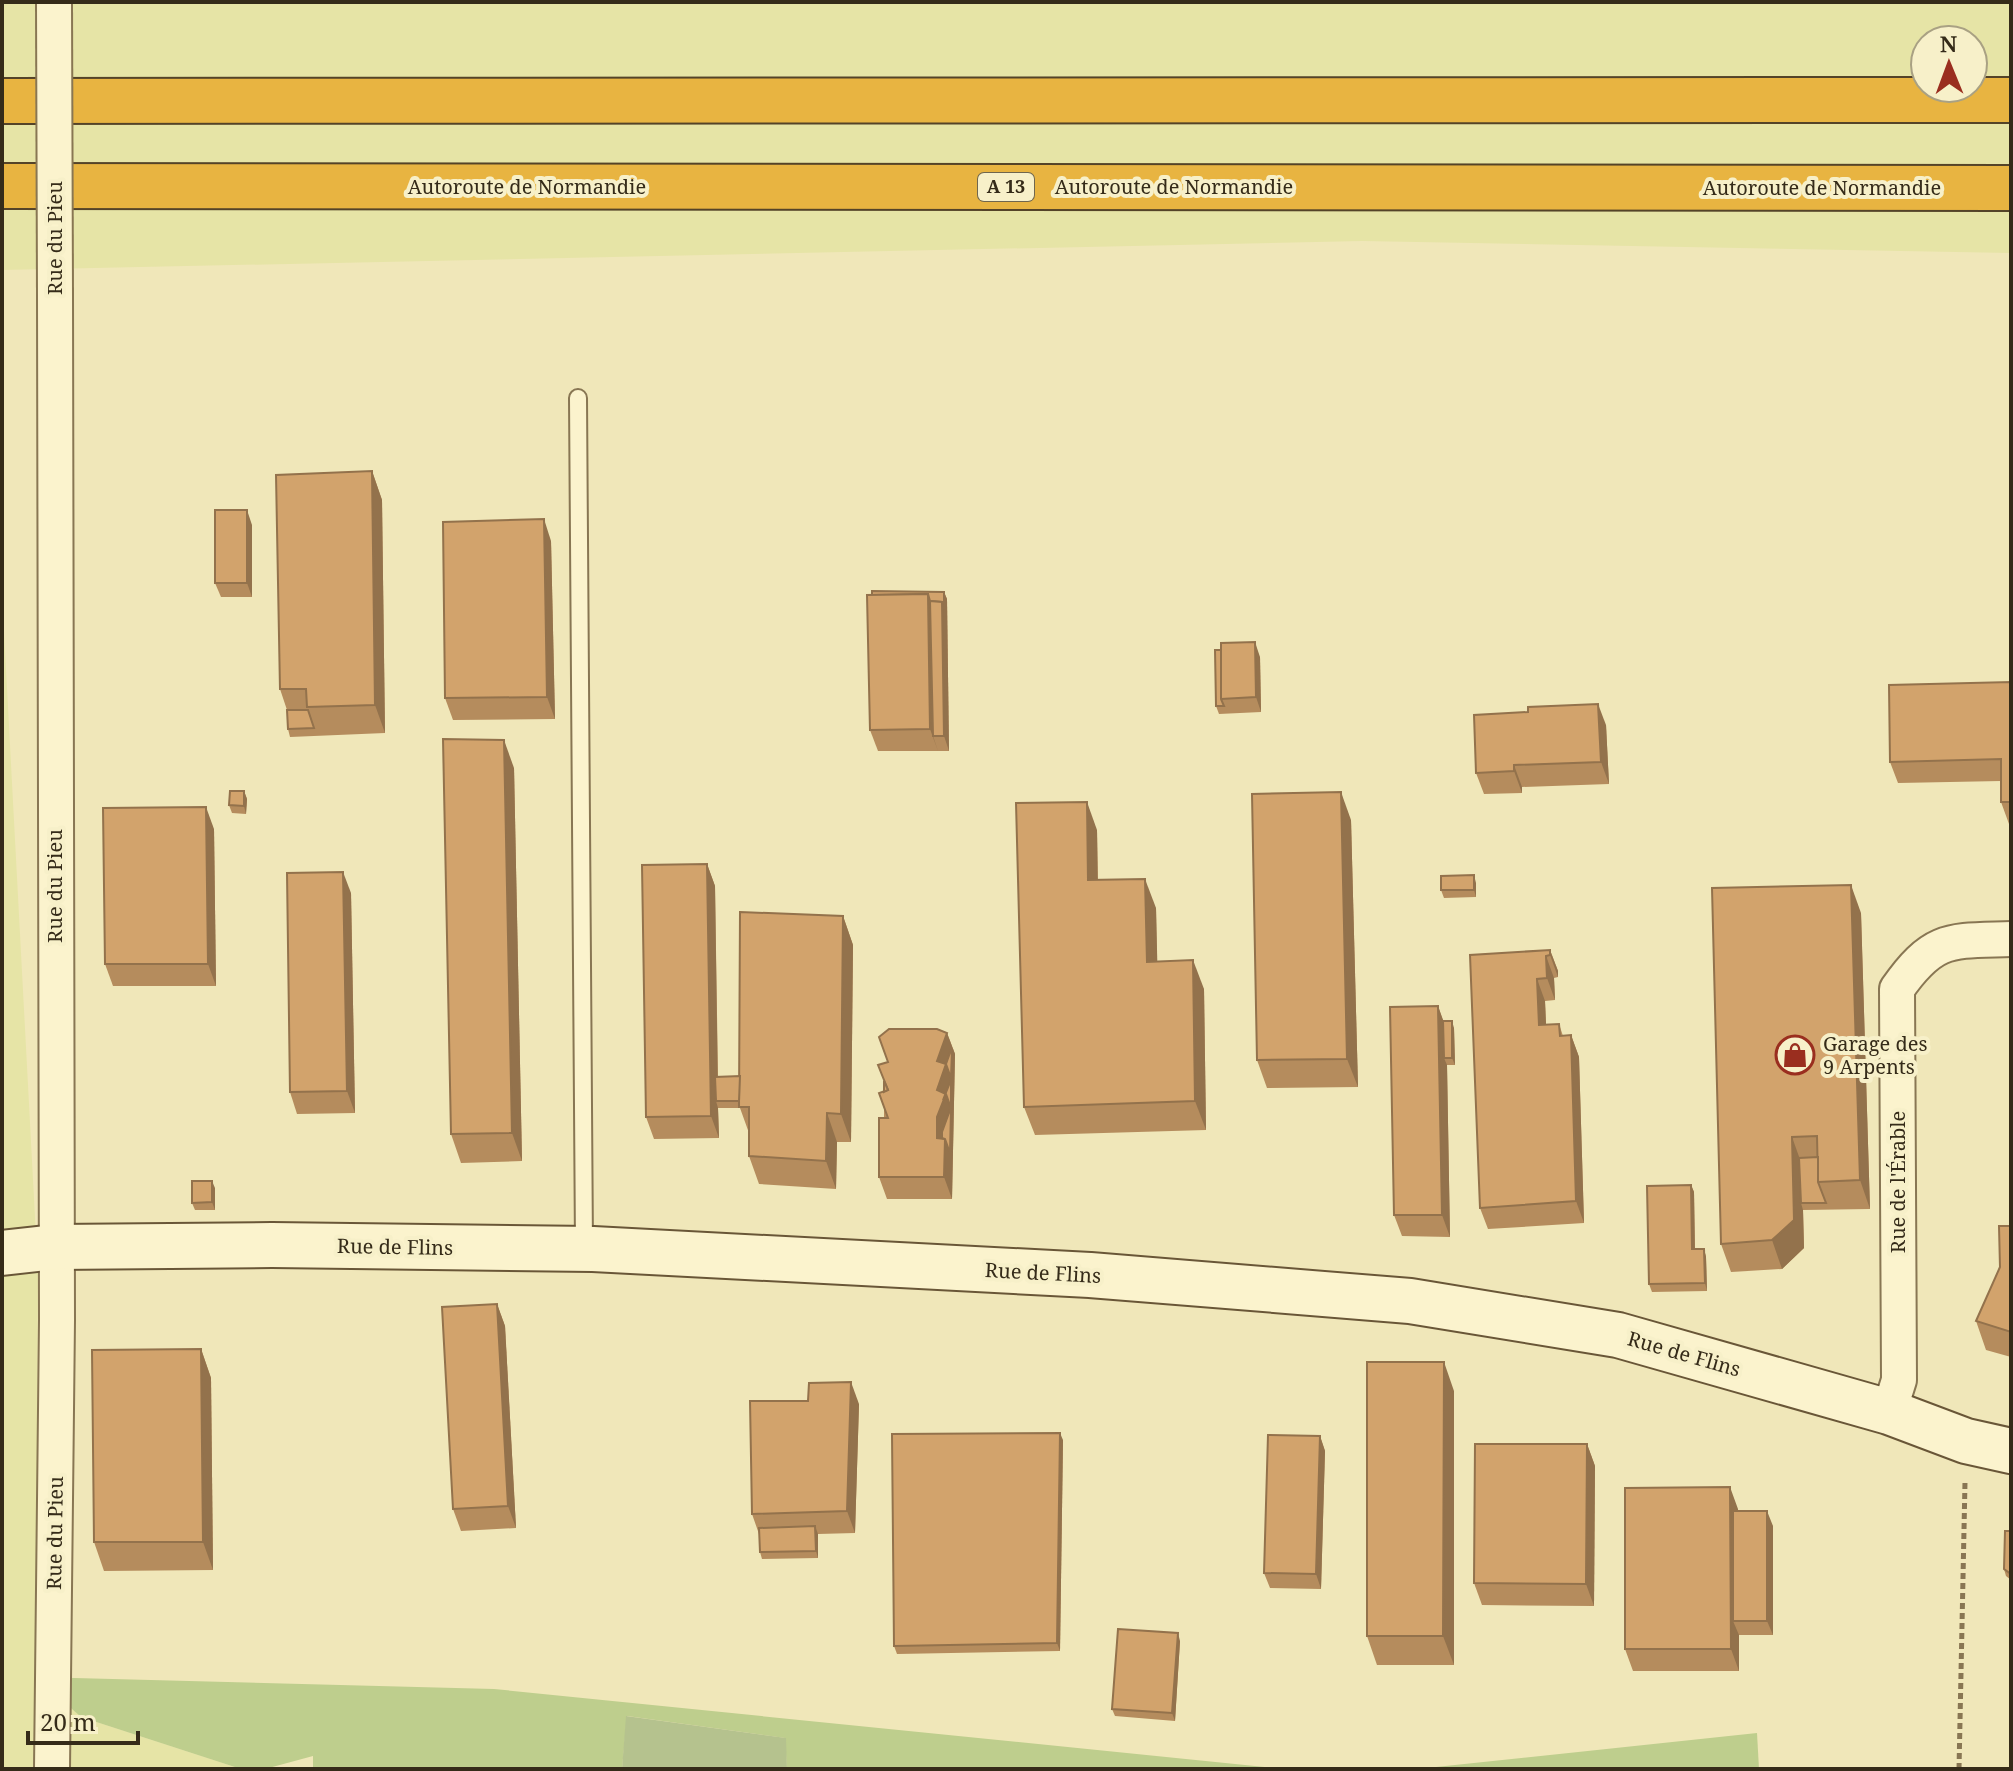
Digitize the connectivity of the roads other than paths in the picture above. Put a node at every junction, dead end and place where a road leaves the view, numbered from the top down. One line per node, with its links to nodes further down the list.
1 (54, 2): 8 (street, Rue du Pieu, bridge)
2 (2011, 100): 3 (highway)
3 (2, 101)
4 (2, 186): 5 (highway, Autoroute de Normandie / A 13)
5 (2011, 188)
6 (578, 398): 9 (lane)
7 (2011, 939): 11 (street, Rue de l'Érable)
8 (55, 1247): 9 (street, Rue de Flins); 10 (street, Rue de Flins); 13 (street, Rue du Pieu)
9 (584, 1249): 11 (street, Rue de Flins)
10 (2, 1253)
11 (1889, 1412): 12 (street, Rue de Flins)
12 (2011, 1451)
13 (52, 1769)

